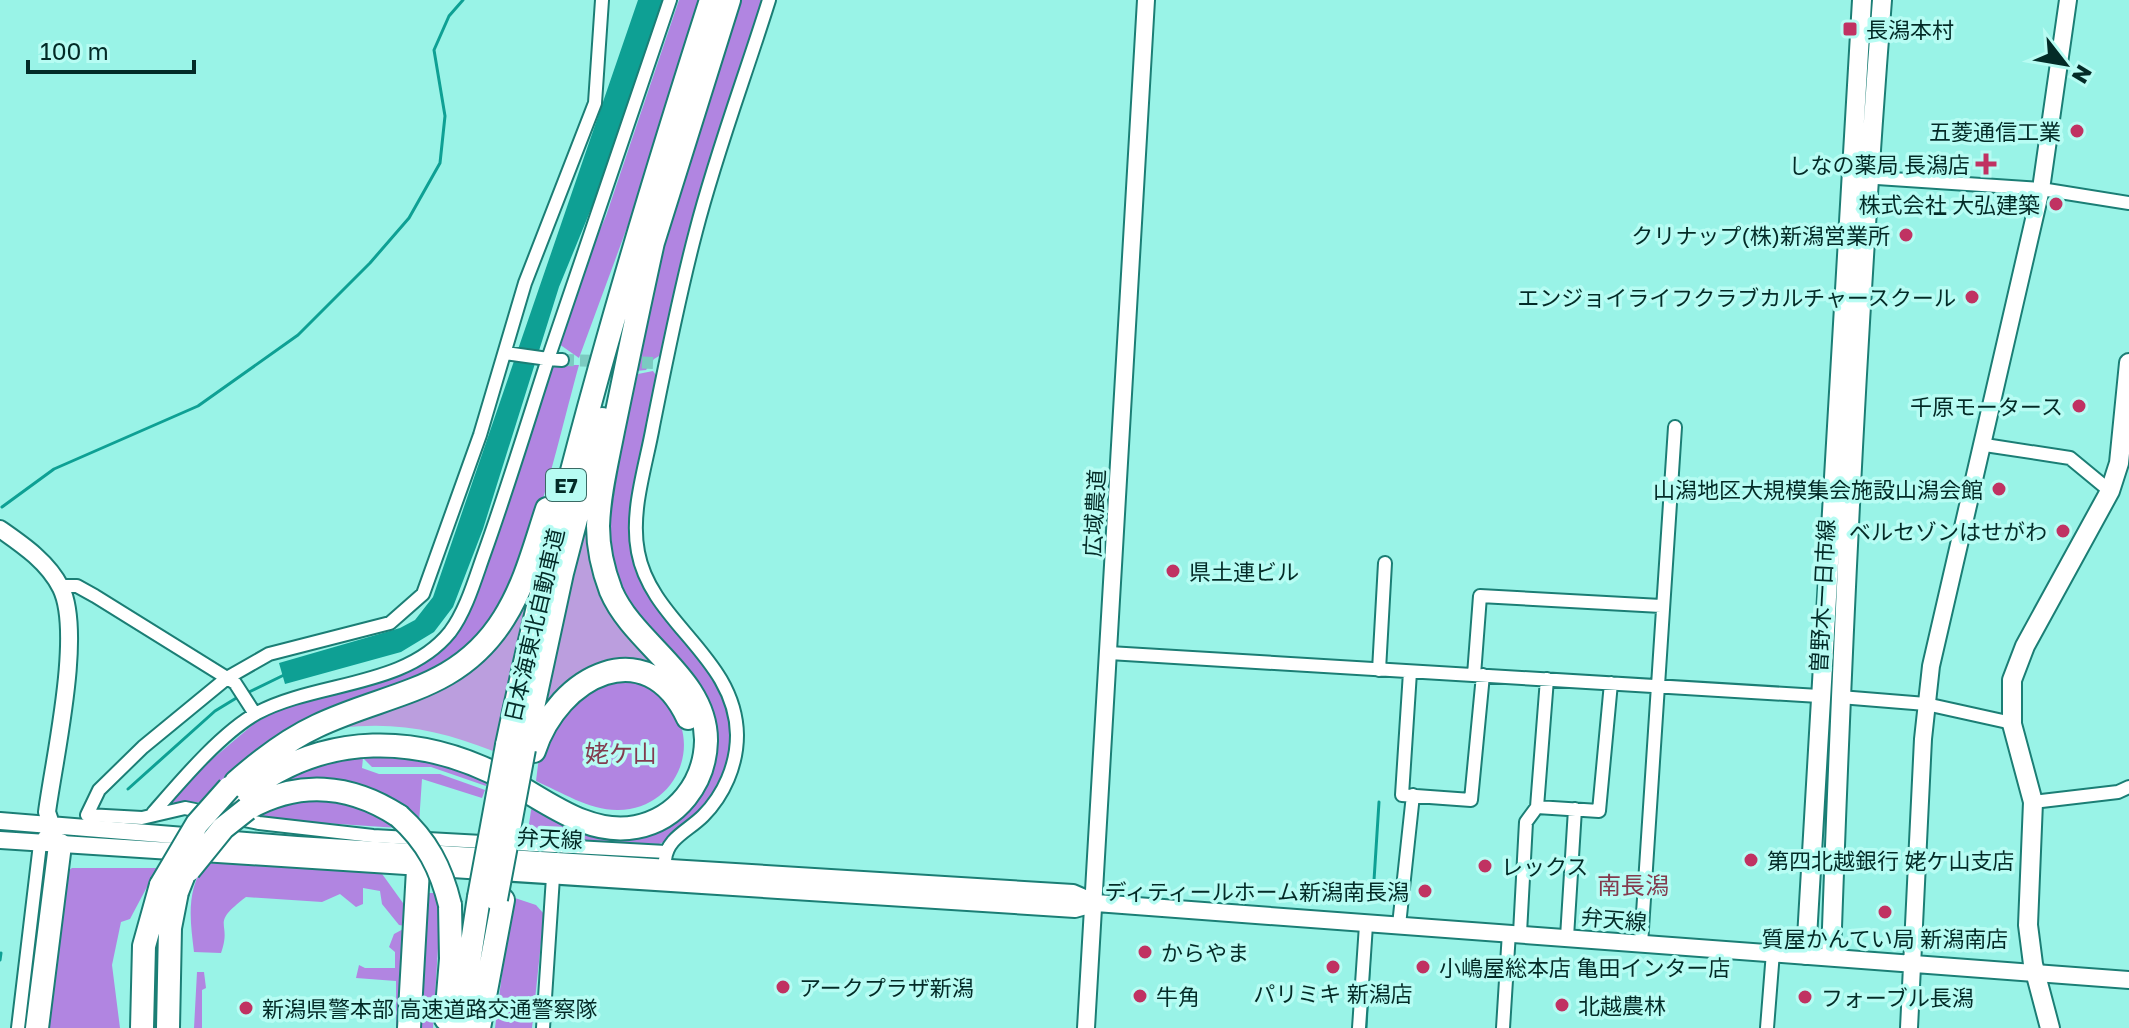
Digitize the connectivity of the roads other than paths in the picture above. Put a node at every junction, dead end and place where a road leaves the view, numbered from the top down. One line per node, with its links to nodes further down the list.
1 (602, 0): 14 (street)
2 (670, 0): 15 (street)
3 (711, 0): 13 (highway, 日本海東北自動車道 / E7)
4 (729, 0): 13 (highway, 日本海東北自動車道 / E7)
5 (769, 0): 49 (street)
6 (1146, 0): 24 (street, 広域農道)
7 (1862, 0): 10 (main road, 曽野木一日市線)
8 (1882, 0): 10 (main road, 曽野木一日市線)
9 (2068, 0): 11 (street)
10 (1860, 177): 11 (street); 32 (main road, 曽野木一日市線); 33 (main road, 曽野木一日市線)
11 (2041, 189): 12 (street); 18 (street)
12 (2129, 203)
13 (646, 236): 37 (highway, 日本海東北自動車道 / E7); 40 (highway); 40 (highway)
14 (505, 353): 15 (street); 29 (street)
15 (551, 359): 35 (street)
16 (2129, 363): 19 (main road)
17 (1675, 427): 23 (street)
18 (1985, 445): 19 (street); 34 (street)
19 (2110, 491): 36 (main road)
20 (0, 529): 22 (street)
21 (1385, 563): 25 (street)
22 (60, 586): 29 (street); 46 (street)
23 (1661, 606): 27 (street); 31 (street)
24 (1109, 653): 25 (street); 53 (street, 広域農道)
25 (1379, 670): 26 (street)
26 (1410, 672): 27 (street); 39 (street)
27 (1478, 675): 28 (street); 39 (street)
28 (1547, 679): 30 (street); 42 (street)
29 (231, 680): 35 (street); 44 (street)
30 (1611, 683): 31 (street); 43 (street)
31 (1657, 687): 32 (street); 58 (street)
32 (1819, 696): 60 (main road, 曽野木一日市線)
33 (1840, 697): 34 (street); 61 (main road, 曽野木一日市線)
34 (1926, 704): 36 (street); 62 (street)
35 (253, 711): 44 (street)
36 (2012, 723): 41 (main road)
37 (521, 748): 40 (highway); 52 (highway)
38 (2129, 787): 41 (street)
39 (1413, 795): 55 (street)
40 (238, 798): 51 (highway, bridge); 71 (highway, bridge)
41 (2033, 802): 63 (main road)
42 (1537, 807): 43 (street); 56 (street)
43 (1575, 809): 57 (street)
44 (153, 813): 49 (street)
45 (0, 821): 46 (street, 弁天線)
46 (50, 839): 47 (street, 弁天線); 48 (street, 弁天線); 66 (street); 67 (highway)
47 (0, 840)
48 (419, 860): 49 (street, 弁天線); 50 (street, 弁天線); 70 (highway)
49 (665, 860): 53 (street, 弁天線)
50 (553, 877): 53 (street, 弁天線); 74 (street)
51 (169, 889): 68 (highway); 69 (highway)
52 (493, 899): 72 (highway); 73 (highway)
53 (1096, 903): 54 (street, 弁天線); 75 (street, 広域農道)
54 (1366, 925): 55 (street, 弁天線); 76 (street)
55 (1399, 925): 56 (street, 弁天線)
56 (1515, 933): 57 (street, 弁天線); 77 (street)
57 (1567, 937): 58 (street, 弁天線)
58 (1641, 944): 59 (street, 弁天線)
59 (1773, 952): 60 (street, 弁天線); 78 (street)
60 (1806, 955): 61 (street, 弁天線)
61 (1831, 956): 62 (street, 弁天線)
62 (1913, 964): 63 (street, 弁天線); 79 (street)
63 (2035, 973): 64 (street, 弁天線); 65 (main road)
64 (2129, 980)
65 (2045, 1026)
66 (18, 1028)
67 (37, 1028)
68 (142, 1028)
69 (168, 1028)
70 (409, 1028)
71 (446, 1028)
72 (459, 1028)
73 (478, 1028)
74 (543, 1028)
75 (1086, 1028)
76 (1359, 1028)
77 (1503, 1028)
78 (1767, 1028)
79 (1909, 1028)

